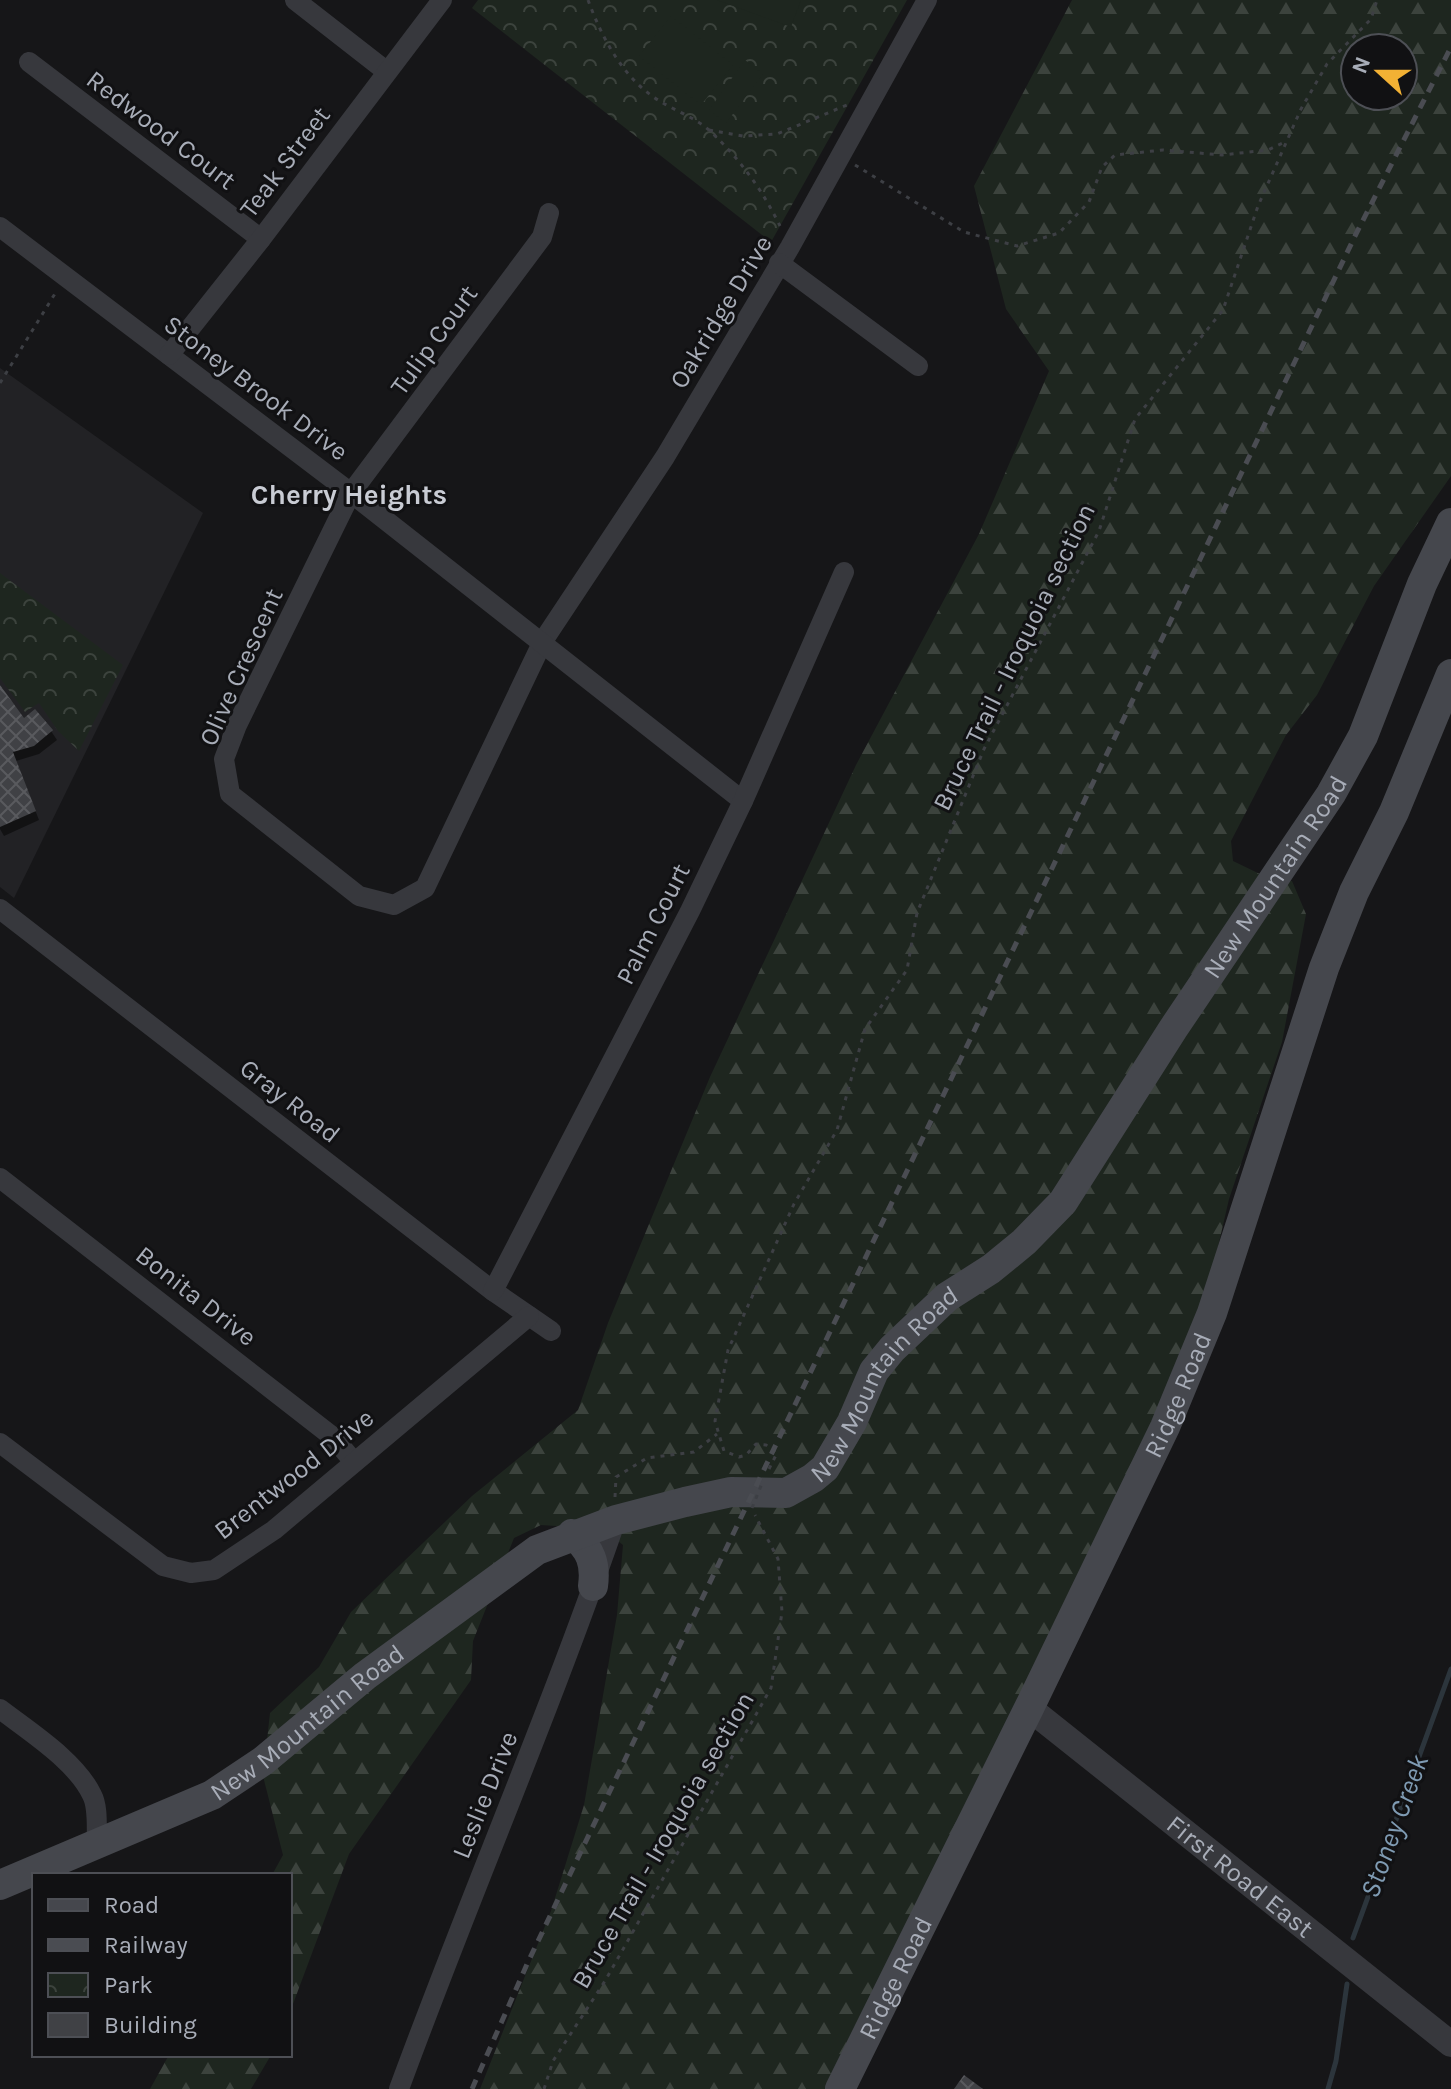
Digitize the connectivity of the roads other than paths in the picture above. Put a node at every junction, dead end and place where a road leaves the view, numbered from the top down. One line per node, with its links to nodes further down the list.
1 (295, 0): 5 (street)
2 (442, 0): 5 (street, Teak Street)
3 (927, 0): 9 (street, Oakridge Drive)
4 (29, 62): 8 (street, Redwood Court)
5 (386, 71): 8 (street, Teak Street)
6 (549, 213): 12 (street, Tulip Court)
7 (0, 227): 10 (street, Stoney Brook Drive)
8 (261, 239): 10 (street, Teak Street)
9 (784, 255): 11 (street); 15 (street, Oakridge Drive)
10 (169, 355): 12 (street, Stoney Brook Drive)
11 (918, 366)
12 (351, 493): 15 (street, Stoney Brook Drive); 15 (street, Olive Crescent)
13 (1451, 523): 25 (main road, New Mountain Road)
14 (844, 572): 17 (street, Palm Court)
15 (543, 641): 17 (street, Stoney Brook Drive)
16 (1451, 674): 28 (main road, Ridge Road)
17 (743, 801): 20 (street, Palm Court)
18 (0, 909): 20 (street, Gray Road)
19 (0, 1178): 24 (street, Bonita Drive)
20 (493, 1291): 21 (street, Gray Road)
21 (529, 1316): 22 (street, Gray Road); 24 (street, Brentwood Drive)
22 (551, 1331)
23 (0, 1443): 24 (street, Brentwood Drive)
24 (354, 1462)
25 (615, 1520): 26 (main road, New Mountain Road); 27 (street, Leslie Drive)
26 (572, 1534): 27 (main road); 30 (main road, New Mountain Road)
27 (593, 1586): 33 (street, Leslie Drive)
28 (1029, 1708): 32 (street, First Road East); 34 (main road, Ridge Road)
29 (0, 1709): 30 (street)
30 (97, 1845): 31 (main road, New Mountain Road)
31 (0, 1885)
32 (1451, 2044)
33 (399, 2089)
34 (840, 2089)

